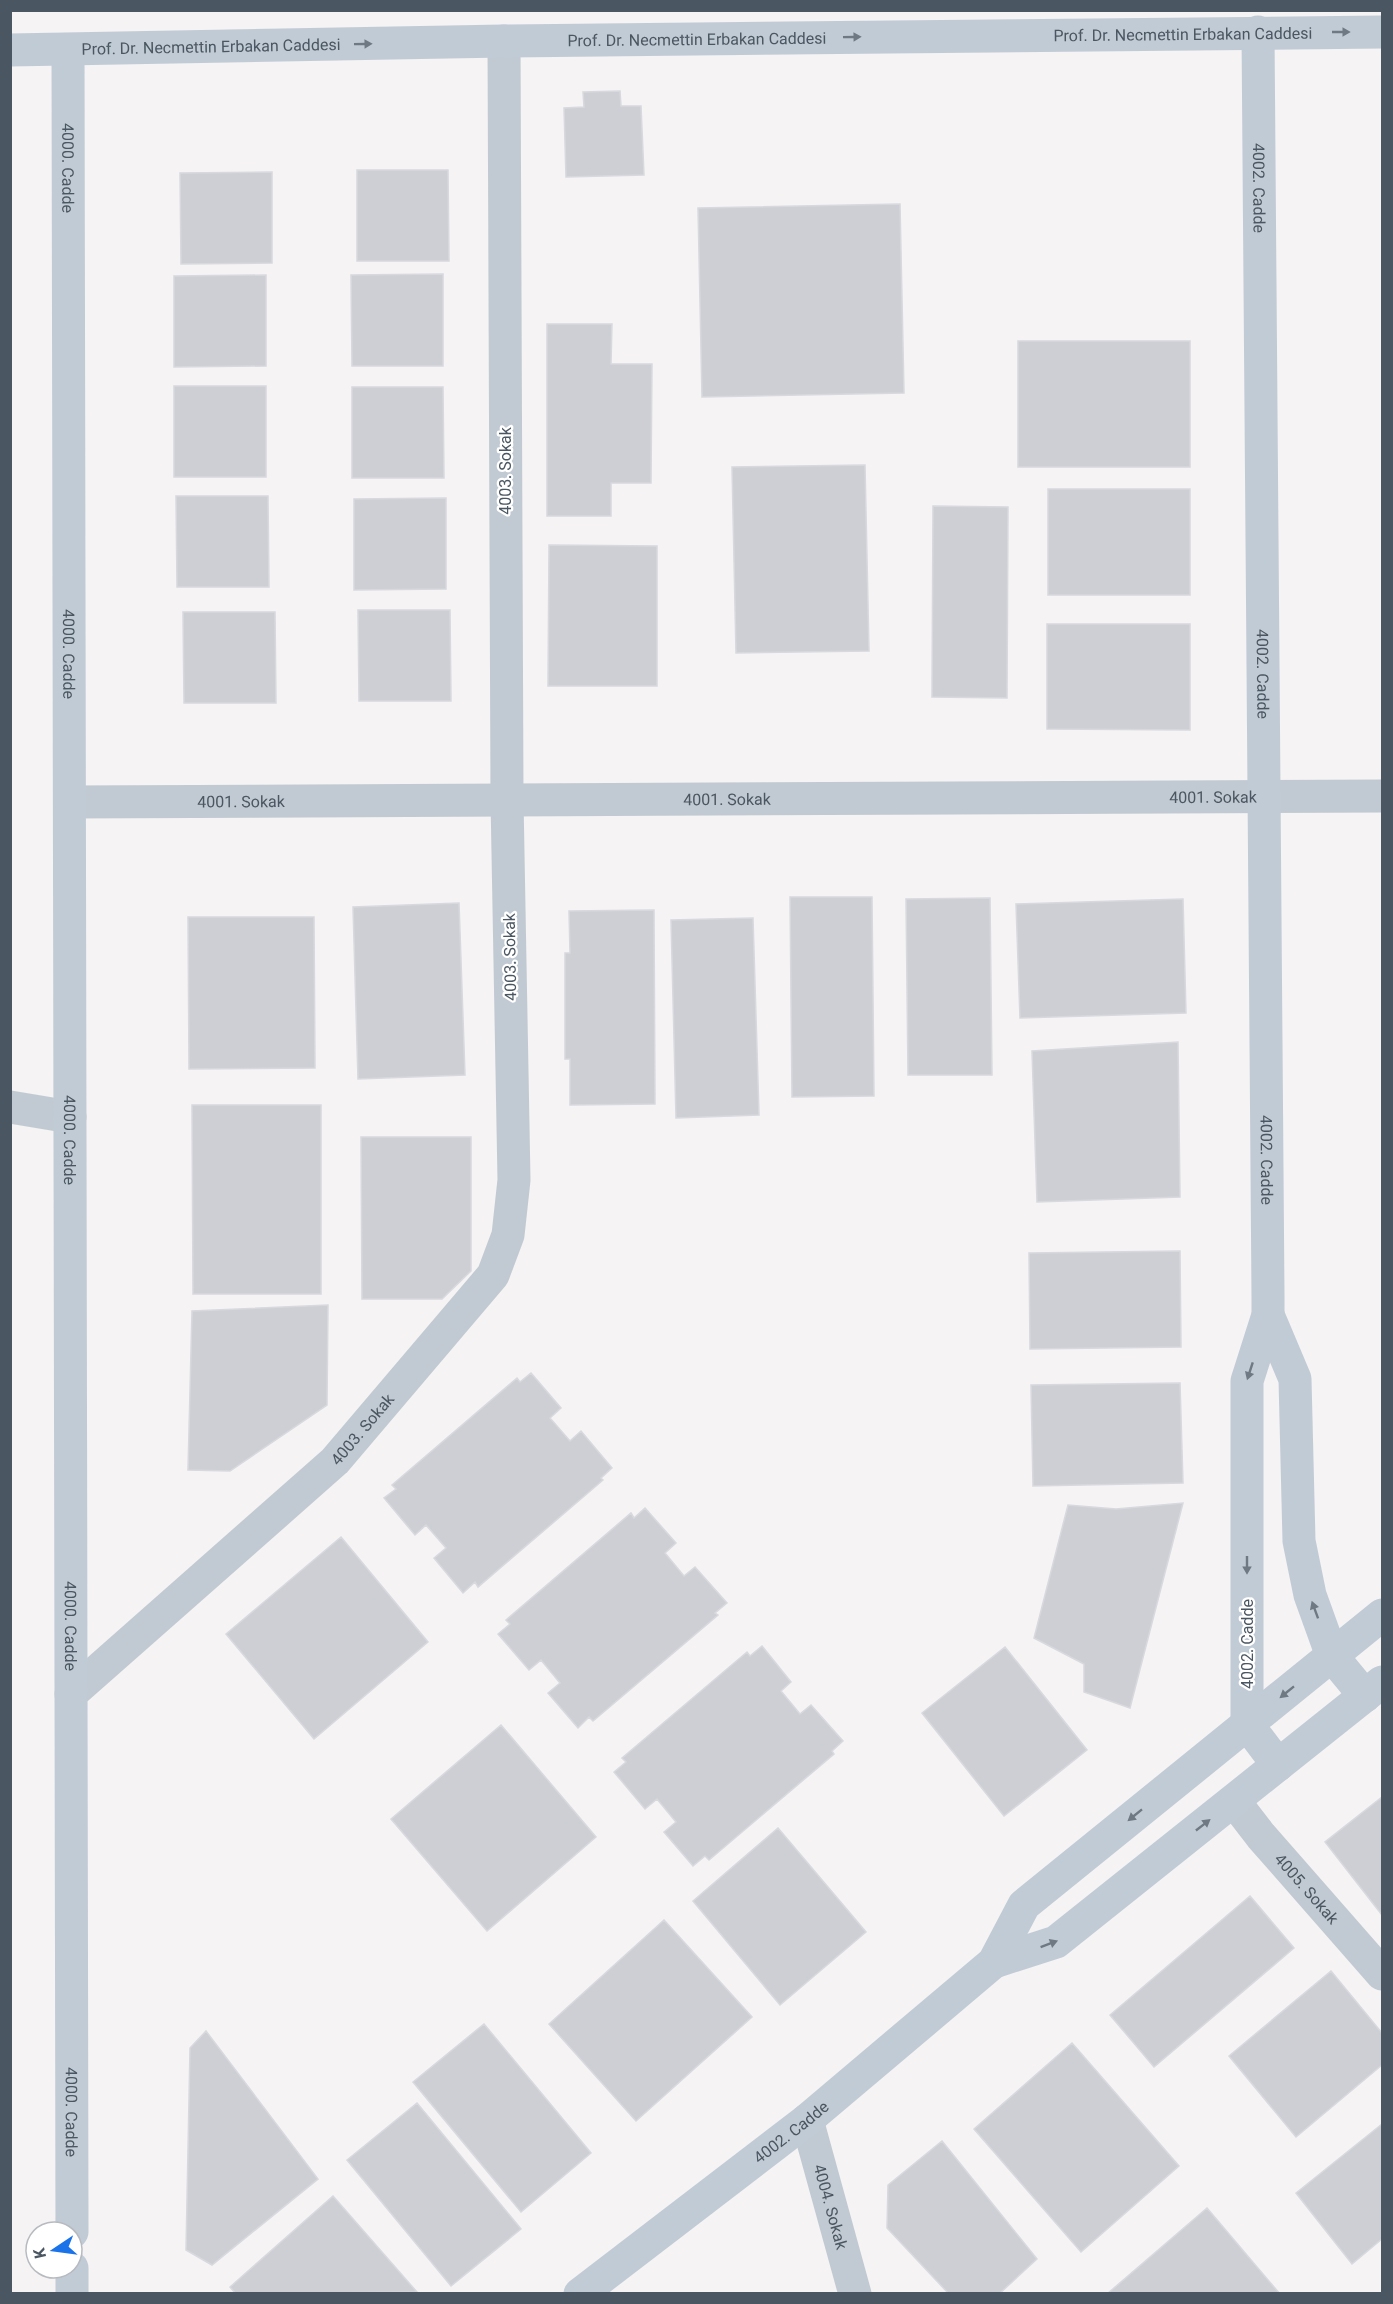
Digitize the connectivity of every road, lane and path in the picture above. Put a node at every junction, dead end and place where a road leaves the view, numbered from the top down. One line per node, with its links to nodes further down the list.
1 (1258, 32): 2 (street, Prof. Dr. Necmettin Erbakan Caddesi, one-way to 2); 3 (street, Prof. Dr. Necmettin Erbakan Caddesi, one-way to 1); 6 (street, 4002. Cadde)
2 (1383, 32)
3 (504, 41): 5 (street, Prof. Dr. Necmettin Erbakan Caddesi, one-way to 3); 8 (street, 4003. Sokak)
4 (10, 50): 5 (street, Prof. Dr. Necmettin Erbakan Caddesi)
5 (68, 50): 9 (street, 4000. Cadde)
6 (1266, 795): 7 (street, 4001. Sokak); 8 (street, 4001. Sokak); 12 (street, 4002. Cadde)
7 (1383, 796)
8 (507, 799): 9 (street, 4001. Sokak); 16 (street, 4003. Sokak)
9 (70, 802): 11 (street, 4000. Cadde)
10 (10, 1107): 11 (street)
11 (70, 1117): 16 (street, 4000. Cadde)
12 (1268, 1315): 14 (street, 4002. Cadde, one-way to 12); 17 (street, 4002. Cadde, one-way to 17)
13 (1383, 1615): 14 (street)
14 (1332, 1656): 15 (street, 4002. Cadde); 17 (street, 4002. Cadde, one-way to 17)
15 (1374, 1689): 18 (street, 4002. Cadde)
16 (71, 1694): 23 (street, 4000. Cadde)
17 (1248, 1725): 18 (street); 20 (street, 4002. Cadde, one-way to 20)
18 (1278, 1765): 19 (street, 4002. Cadde)
19 (1234, 1801): 20 (street, 4002. Cadde, one-way to 19); 21 (street, 4005. Sokak)
20 (994, 1962): 22 (street, 4002. Cadde)
21 (1383, 1974)
22 (807, 2120): 24 (street, 4002. Cadde); 25 (street, 4004. Sokak)
23 (72, 2220)
24 (580, 2294)
25 (855, 2294)

